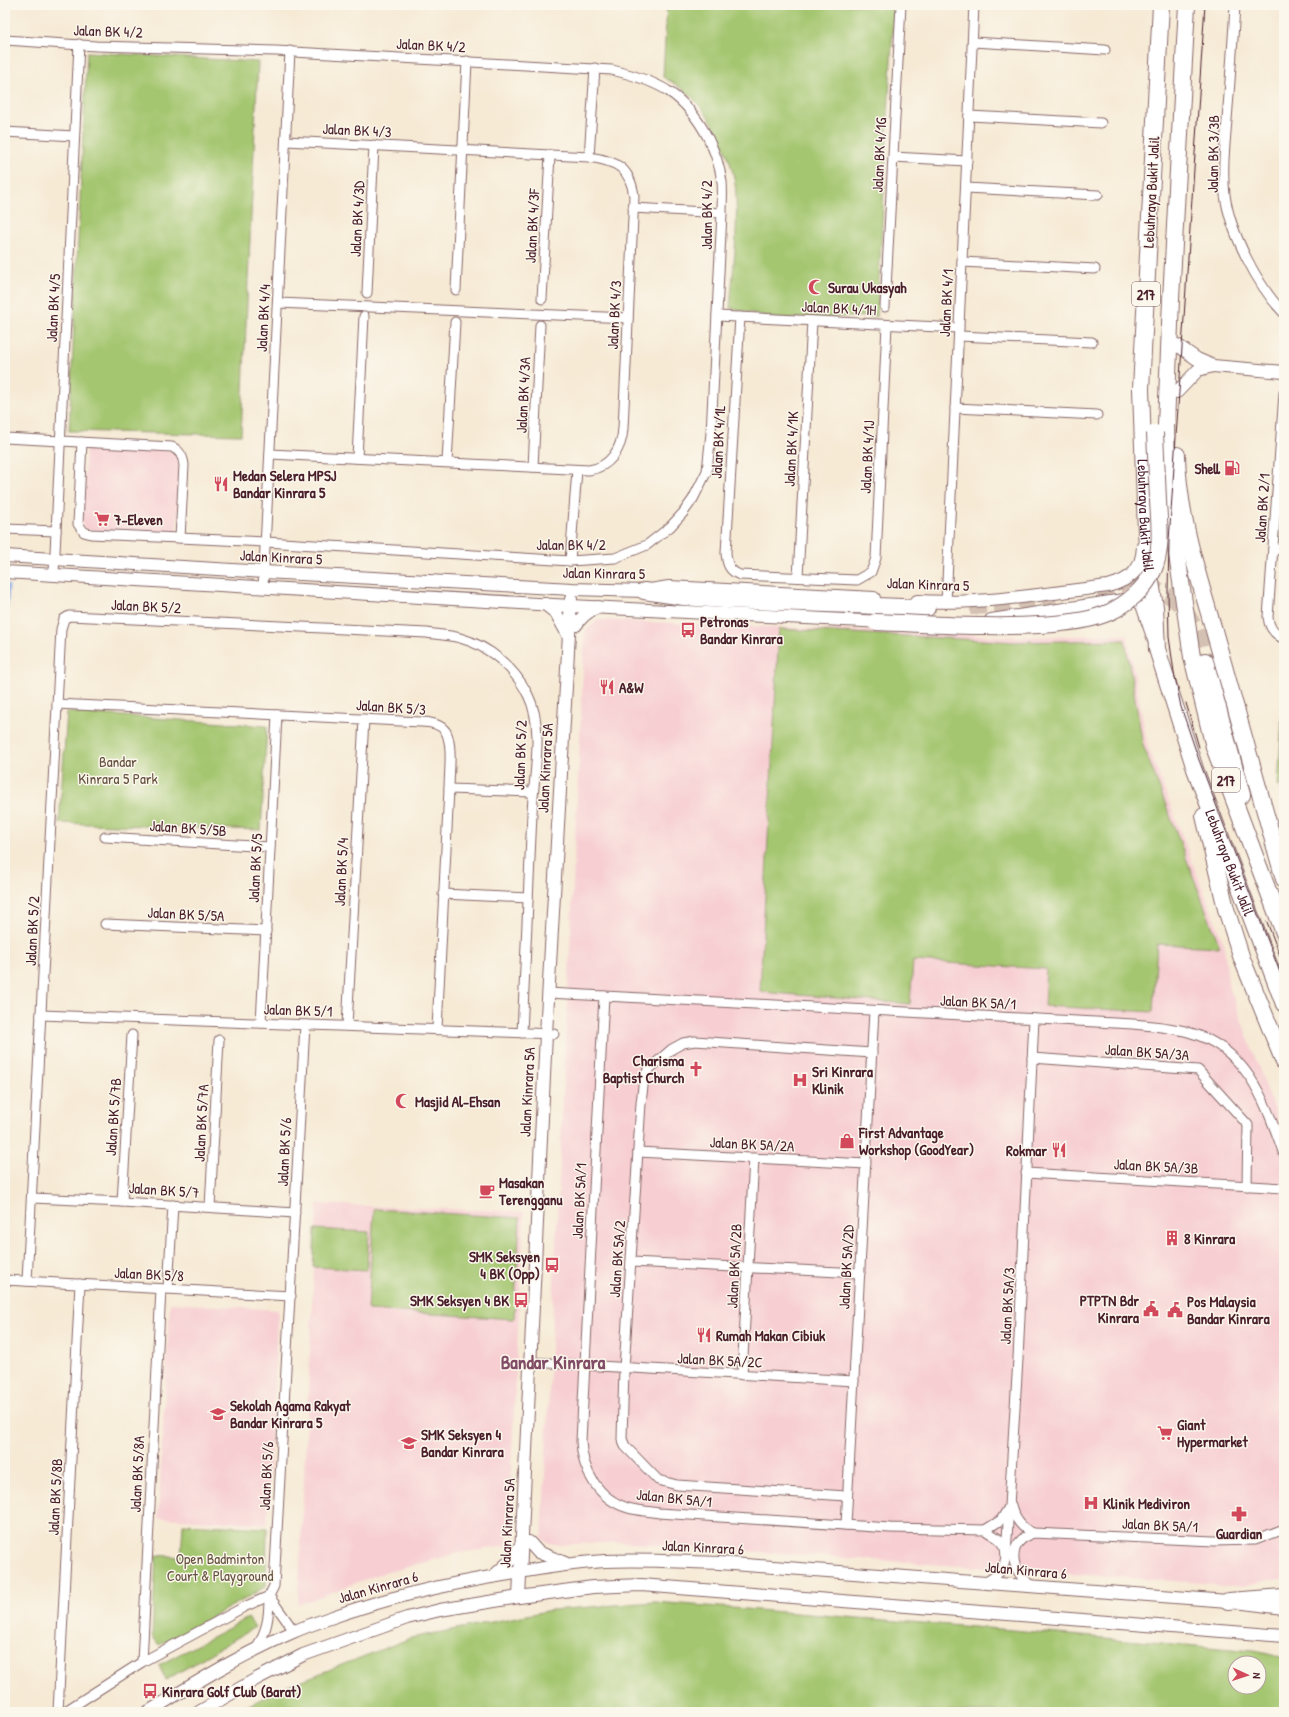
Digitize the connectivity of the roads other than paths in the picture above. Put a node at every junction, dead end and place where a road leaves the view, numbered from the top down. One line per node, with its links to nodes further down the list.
1 (901, 5): 22 (street, Jalan BK 4/1G)
2 (974, 5): 7 (street, Jalan BK 4/1)
3 (1161, 5): 63 (highway, Lebuhraya Bukit Jalil / 217)
4 (1187, 5): 29 (highway, Lebuhraya Bukit Jalil / 217)
5 (1236, 5): 37 (street, Jalan BK 3/3B)
6 (5, 40): 8 (street, Jalan BK 4/2)
7 (973, 42): 9 (street); 13 (street, Jalan BK 4/1)
8 (79, 44): 10 (street, Jalan BK 4/2); 16 (street, Jalan BK 4/5)
9 (1105, 50)
10 (290, 51): 11 (street, Jalan BK 4/2); 17 (street, Jalan BK 4/4)
11 (468, 61): 12 (street, Jalan BK 4/2); 19 (street)
12 (595, 68): 21 (street); 27 (street, Jalan BK 4/2)
13 (969, 116): 14 (street); 23 (street, Jalan BK 4/1)
14 (1101, 123)
15 (5, 132): 16 (street)
16 (74, 136): 56 (street, Jalan BK 4/5)
17 (286, 140): 18 (street, Jalan BK 4/3); 35 (street, Jalan BK 4/4)
18 (374, 145): 19 (street, Jalan BK 4/3); 32 (street, Jalan BK 4/3D)
19 (463, 150): 20 (street, Jalan BK 4/3); 31 (street)
20 (550, 155): 21 (street, Jalan BK 4/3); 33 (street, Jalan BK 4/3F)
21 (589, 157): 26 (street, Jalan BK 4/3)
22 (893, 157): 23 (street); 36 (street, Jalan BK 4/1G)
23 (967, 161): 24 (street, Jalan BK 4/1)
24 (966, 188): 25 (street); 28 (street, Jalan BK 4/1)
25 (1098, 194)
26 (633, 208): 27 (street); 41 (street, Jalan BK 4/3)
27 (722, 213): 39 (street, Jalan BK 4/2)
28 (962, 262): 30 (street); 46 (street, Jalan BK 4/1)
29 (1173, 264): 34 (highway, Lebuhraya Bukit Jalil / 217); 48 (highway)
30 (1095, 269)
31 (456, 290)
32 (367, 293)
33 (542, 299)
34 (1171, 299): 85 (highway, bridge); 102 (highway, Lebuhraya Bukit Jalil / 217)
35 (278, 303): 41 (street); 58 (street, Jalan BK 4/4)
36 (886, 307)
37 (1284, 313)
38 (364, 316): 59 (street)
39 (716, 316): 40 (street, Jalan BK 4/1H); 72 (street, Jalan BK 4/2)
40 (740, 317): 42 (street, Jalan BK 4/1H); 76 (street, Jalan BK 4/1L)
41 (628, 318): 62 (street, Jalan BK 4/3)
42 (812, 321): 45 (street, Jalan BK 4/1H); 76 (street, Jalan BK 4/1K)
43 (455, 322): 60 (street)
44 (540, 325): 61 (street, Jalan BK 4/3A)
45 (887, 325): 46 (street, Jalan BK 4/1H); 76 (street, Jalan BK 4/1J)
46 (959, 332): 47 (street, Jalan BK 4/1H); 53 (street, Jalan BK 4/1)
47 (1092, 342)
48 (1177, 345): 49 (main road); 51 (highway)
49 (1213, 366): 50 (main road); 51 (main road)
50 (1284, 372)
51 (1176, 392): 99 (highway)
52 (1284, 393): 68 (street, Jalan BK 2/1)
53 (955, 408): 54 (street); 80 (street, Jalan BK 4/1)
54 (1097, 415)
55 (5, 438): 56 (street)
56 (60, 441): 57 (street); 65 (street, Jalan BK 4/5)
57 (82, 442): 66 (street); 66 (street, Jalan BK 4/2)
58 (270, 454): 59 (street, Jalan BK 4/3); 67 (street, Jalan BK 4/4)
59 (357, 458): 60 (street, Jalan BK 4/3)
60 (447, 462): 61 (street, Jalan BK 4/3)
61 (533, 468): 62 (street, Jalan BK 4/3)
62 (577, 470): 72 (street)
63 (1145, 510): 80 (main road, Jalan Kinrara 5); 89 (highway, Lebuhraya Bukit Jalil / 217)
64 (5, 529): 65 (street)
65 (56, 532): 71 (street, Jalan BK 4/5)
66 (180, 538): 67 (street, Jalan BK 4/2)
67 (266, 542): 72 (street, Jalan BK 4/2); 74 (street, Jalan BK 4/4)
68 (1273, 549): 69 (street); 88 (street, Jalan BK 2/1)
69 (1284, 550)
70 (5, 556): 71 (main road, Jalan Kinrara 5)
71 (54, 559): 74 (main road, Jalan Kinrara 5); 75 (street, Jalan BK 4/5)
72 (570, 561)
73 (5, 572): 75 (main road, Jalan Kinrara 5)
74 (264, 572): 77 (street, Jalan BK 4/4); 78 (main road, Jalan Kinrara 5)
75 (54, 574): 77 (main road, Jalan Kinrara 5)
76 (798, 577)
77 (263, 587): 81 (main road, Jalan Kinrara 5)
78 (575, 589): 79 (main road, Jalan Kinrara 5); 82 (main road, Jalan Kinrara 5A)
79 (644, 591): 80 (main road, Jalan Kinrara 5); 84 (highway)
80 (946, 603)
81 (545, 604): 82 (main road, Jalan Kinrara 5); 87 (main road)
82 (574, 606): 83 (main road, Jalan Kinrara 5); 86 (main road, Jalan Kinrara 5A); 87 (main road, Jalan Kinrara 5A)
83 (598, 607): 85 (main road, Jalan Kinrara 5); 86 (main road)
84 (927, 608)
85 (875, 622): 89 (main road, Jalan Kinrara 5)
86 (576, 625): 106 (main road, Jalan Kinrara 5A)
87 (569, 636): 106 (main road, Jalan Kinrara 5A)
88 (1284, 639)
89 (1157, 649): 94 (highway, Lebuhraya Bukit Jalil / 217)
90 (1205, 661): 102 (highway)
91 (57, 704): 92 (street, Jalan BK 5/3); 96 (street, Jalan BK 5/2); 110 (street, Jalan BK 5/2)
92 (277, 715): 93 (street, Jalan BK 5/3); 98 (street, Jalan BK 5/5)
93 (364, 719): 95 (street, Jalan BK 5/3); 114 (street, Jalan BK 5/4)
94 (1195, 769): 108 (highway, Lebuhraya Bukit Jalil / 217); 122 (highway)
95 (449, 789): 96 (street); 100 (street, Jalan BK 5/3)
96 (533, 792): 101 (street, Jalan BK 5/2)
97 (105, 837): 98 (street, Jalan BK 5/5B)
98 (270, 847): 104 (street, Jalan BK 5/5)
99 (1284, 879)
100 (443, 894): 101 (street); 115 (street, Jalan BK 5/3)
101 (528, 898): 116 (street, Jalan BK 5/2)
102 (1272, 900): 105 (highway, Lebuhraya Bukit Jalil / 217)
103 (105, 924): 104 (street, Jalan BK 5/5A)
104 (266, 932): 112 (street, Jalan BK 5/5)
105 (1284, 933)
106 (552, 993): 107 (street, Jalan BK 5A/1); 117 (main road, Jalan Kinrara 5A)
107 (604, 996): 109 (street, Jalan BK 5A/1); 144 (street, Jalan BK 5A/1)
108 (1284, 1004)
109 (874, 1011): 111 (street, Jalan BK 5A/1); 120 (street, Jalan BK 5A/2D)
110 (41, 1015): 112 (street, Jalan BK 5/1); 130 (street, Jalan BK 5/2)
111 (1034, 1019): 121 (street, Jalan BK 5A/3); 124 (street, Jalan BK 5A/1)
112 (261, 1023): 113 (street, Jalan BK 5/1)
113 (306, 1025): 114 (street, Jalan BK 5/1); 134 (street, Jalan BK 5/6)
114 (346, 1026): 115 (street, Jalan BK 5/1)
115 (437, 1030): 116 (street, Jalan BK 5/1)
116 (522, 1033): 117 (street, Jalan BK 5/1)
117 (550, 1034): 143 (main road, Jalan Kinrara 5A)
118 (132, 1035): 131 (street, Jalan BK 5/7B)
119 (219, 1040): 133 (street, Jalan BK 5/7A)
120 (872, 1053): 123 (street, Jalan BK 5A/2); 126 (street, Jalan BK 5A/2D)
121 (1032, 1058): 127 (street, Jalan BK 5A/3); 128 (street, Jalan BK 5A/3A)
122 (1284, 1062)
123 (638, 1152): 125 (street, Jalan BK 5A/2A); 135 (street, Jalan BK 5A/2)
124 (1284, 1154)
125 (754, 1158): 126 (street, Jalan BK 5A/2A); 136 (street, Jalan BK 5A/2B)
126 (866, 1164): 137 (street, Jalan BK 5A/2D)
127 (1026, 1173): 128 (street, Jalan BK 5A/3B); 149 (street, Jalan BK 5A/3)
128 (1247, 1186): 129 (street, Jalan BK 5A/3B)
129 (1284, 1188)
130 (32, 1198): 131 (street, Jalan BK 5/7); 139 (street, Jalan BK 5/2)
131 (122, 1202): 132 (street, Jalan BK 5/7)
132 (173, 1205): 133 (street, Jalan BK 5/7); 141 (street, Jalan BK 5/8A)
133 (210, 1207): 134 (street, Jalan BK 5/7)
134 (295, 1213): 142 (street, Jalan BK 5/6)
135 (631, 1262): 136 (street); 145 (street, Jalan BK 5A/2)
136 (748, 1268): 137 (street); 146 (street, Jalan BK 5A/2B)
137 (860, 1273): 147 (street, Jalan BK 5A/2D)
138 (5, 1280): 139 (street, Jalan BK 5/8)
139 (28, 1281): 140 (street, Jalan BK 5/8)
140 (80, 1284): 141 (street, Jalan BK 5/8); 170 (street, Jalan BK 5/8B)
141 (164, 1289): 142 (street, Jalan BK 5/8); 169 (street, Jalan BK 5/8A)
142 (291, 1296): 161 (street, Jalan BK 5/6)
143 (535, 1363): 144 (street, Jalan BK 5A/2C); 154 (main road, Jalan Kinrara 5A)
144 (585, 1365): 145 (street, Jalan BK 5A/2C); 150 (street, Jalan BK 5A/1)
145 (624, 1369): 146 (street, Jalan BK 5A/2C); 148 (street, Jalan BK 5A/2)
146 (742, 1375): 147 (street, Jalan BK 5A/2C)
147 (854, 1381): 148 (street, Jalan BK 5A/2D)
148 (848, 1496): 150 (street, Jalan BK 5A/2D)
149 (1010, 1504): 152 (street); 153 (street); 155 (street, Jalan BK 5A/3)
150 (846, 1525): 152 (street, Jalan BK 5A/1)
151 (1284, 1529): 153 (street, Jalan BK 5A/1)
152 (985, 1530): 155 (street)
153 (1032, 1533): 160 (street)
154 (525, 1543): 156 (main road); 157 (main road, Jalan Kinrara 5A); 158 (main road)
155 (1006, 1555): 159 (street, Jalan BK 5A/3)
156 (568, 1564): 157 (main road, Jalan Kinrara 6); 159 (main road, Jalan Kinrara 6)
157 (524, 1571): 158 (main road, Jalan Kinrara 6); 162 (main road, Jalan Kinrara 5A)
158 (494, 1576): 166 (main road, Jalan Kinrara 6)
159 (984, 1583): 160 (main road, Jalan Kinrara 6)
160 (1037, 1587): 164 (main road, Jalan Kinrara 6)
161 (269, 1596): 166 (street); 168 (street, Jalan BK 5/6); 169 (street)
162 (523, 1596): 167 (main road); 173 (main road)
163 (1284, 1597): 164 (highway)
164 (1228, 1601): 165 (main road, Jalan Kinrara 6)
165 (1284, 1608)
166 (294, 1631): 168 (main road, Jalan Kinrara 6)
167 (1284, 1636)
168 (256, 1650): 172 (main road, Jalan Kinrara 6)
169 (142, 1662): 171 (street)
170 (58, 1712)
171 (64, 1712)
172 (148, 1712)
173 (199, 1712)

